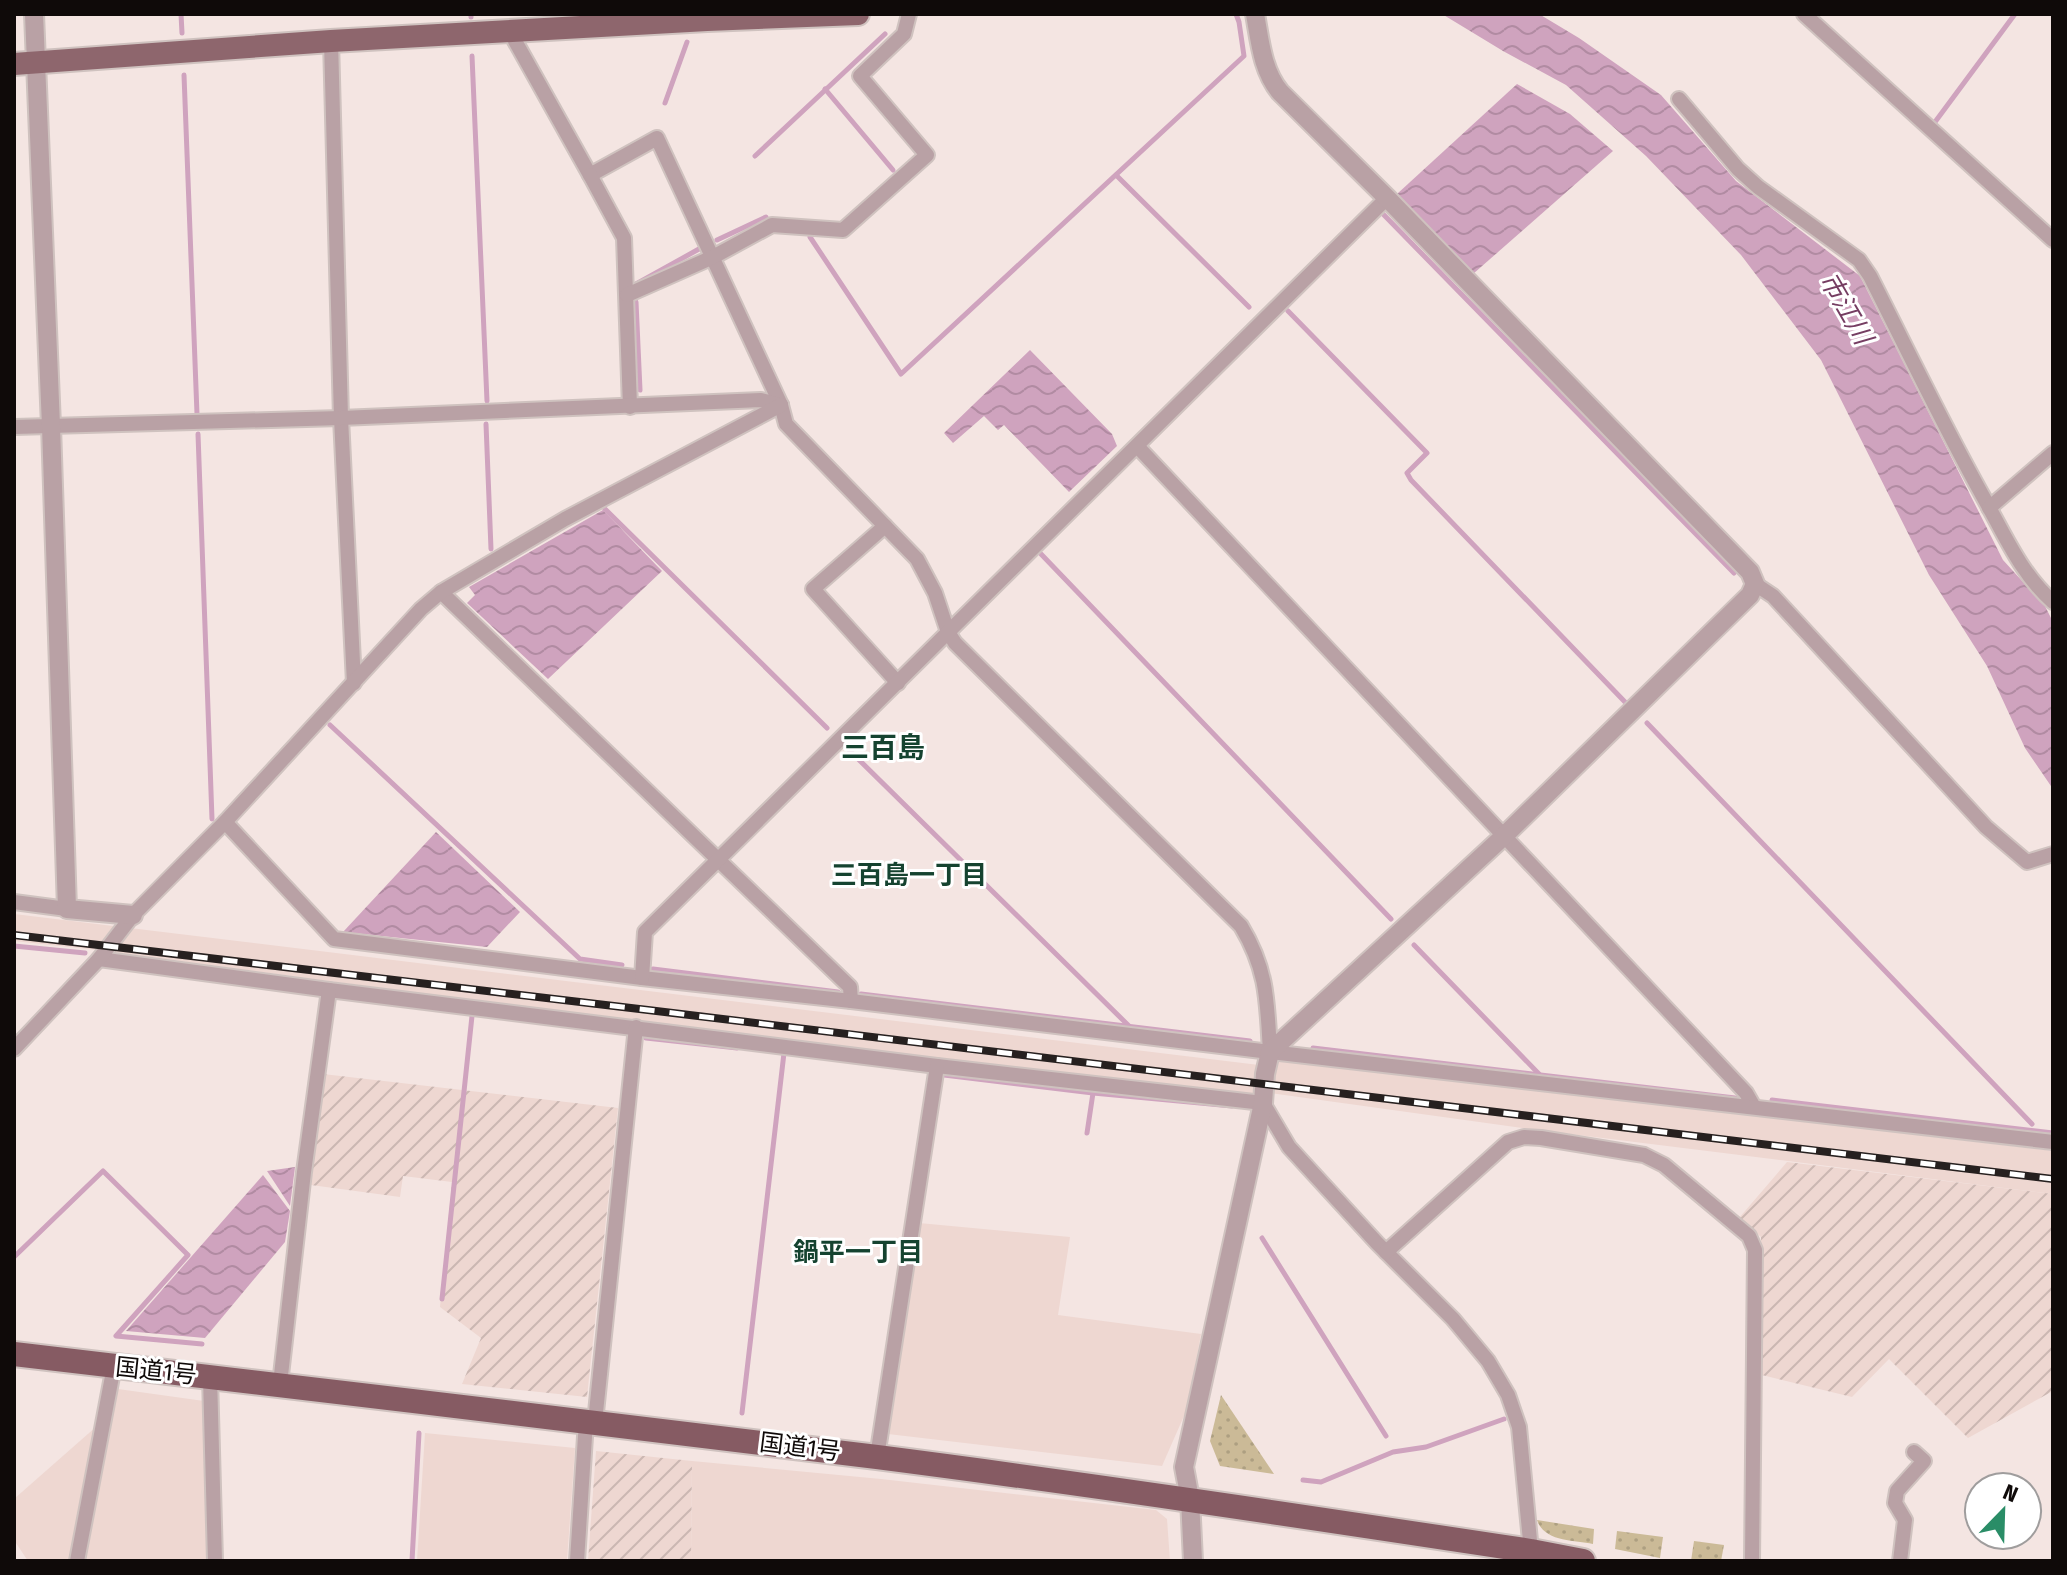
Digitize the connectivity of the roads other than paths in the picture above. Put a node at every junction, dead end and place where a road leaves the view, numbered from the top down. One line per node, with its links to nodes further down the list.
1 (34, 14): 8 (street)
2 (858, 14): 6 (main road)
3 (909, 14): 13 (street)
4 (1255, 14): 11 (street)
5 (1804, 14): 12 (street)
6 (510, 32): 7 (main road); 10 (street)
7 (331, 41): 8 (main road); 17 (street)
8 (25, 63): 18 (street)
9 (1679, 99): 22 (street)
10 (590, 175): 13 (street); 14 (street)
11 (1387, 198): 20 (street); 24 (street)
12 (2053, 240)
13 (713, 257): 14 (street); 15 (street)
14 (627, 295): 16 (street)
15 (781, 405): 16 (street); 23 (street); 25 (street)
16 (630, 407): 17 (street)
17 (341, 418): 18 (street); 28 (street)
18 (51, 426): 19 (street); 35 (street)
19 (14, 427)
20 (1137, 446): 27 (street); 31 (street)
21 (2053, 453): 22 (street)
22 (1989, 508): 26 (street)
23 (885, 526): 27 (street); 29 (street)
24 (1755, 584): 31 (street); 32 (street)
25 (441, 592): 28 (street); 33 (street)
26 (2053, 602)
27 (948, 632): 29 (street); 43 (street)
28 (354, 683): 30 (street)
29 (898, 683): 33 (street)
30 (225, 822): 36 (street); 38 (street)
31 (1504, 836): 43 (street); 46 (street)
32 (2053, 854)
33 (720, 860): 38 (street); 40 (street)
34 (14, 902): 35 (street)
35 (67, 909): 36 (street)
36 (133, 915): 37 (street)
37 (99, 959): 39 (street); 42 (street)
38 (642, 978): 40 (street)
39 (329, 990): 41 (street); 52 (street)
40 (851, 1001): 43 (street)
41 (636, 1027): 44 (street); 53 (street)
42 (14, 1049)
43 (1270, 1052): 45 (street); 46 (street)
44 (937, 1066): 45 (street); 55 (street)
45 (1263, 1103): 48 (street); 56 (street)
46 (1754, 1107): 47 (street)
47 (2053, 1142)
48 (1386, 1252): 57 (street); 63 (street)
49 (14, 1354): 50 (highway, 国道1号)
50 (114, 1366): 51 (highway, 国道1号); 58 (street)
51 (210, 1377): 52 (highway, 国道1号); 59 (street)
52 (280, 1384): 53 (highway, 国道1号)
53 (591, 1422): 55 (highway, 国道1号); 60 (street)
54 (1914, 1452): 64 (street)
55 (877, 1457): 56 (highway, 国道1号)
56 (1190, 1499): 57 (highway, 国道1号); 61 (street)
57 (1531, 1551): 62 (highway, 国道1号)
58 (77, 1561)
59 (215, 1561)
60 (577, 1561)
61 (1193, 1561)
62 (1583, 1561)
63 (1752, 1561)
64 (1900, 1561)

